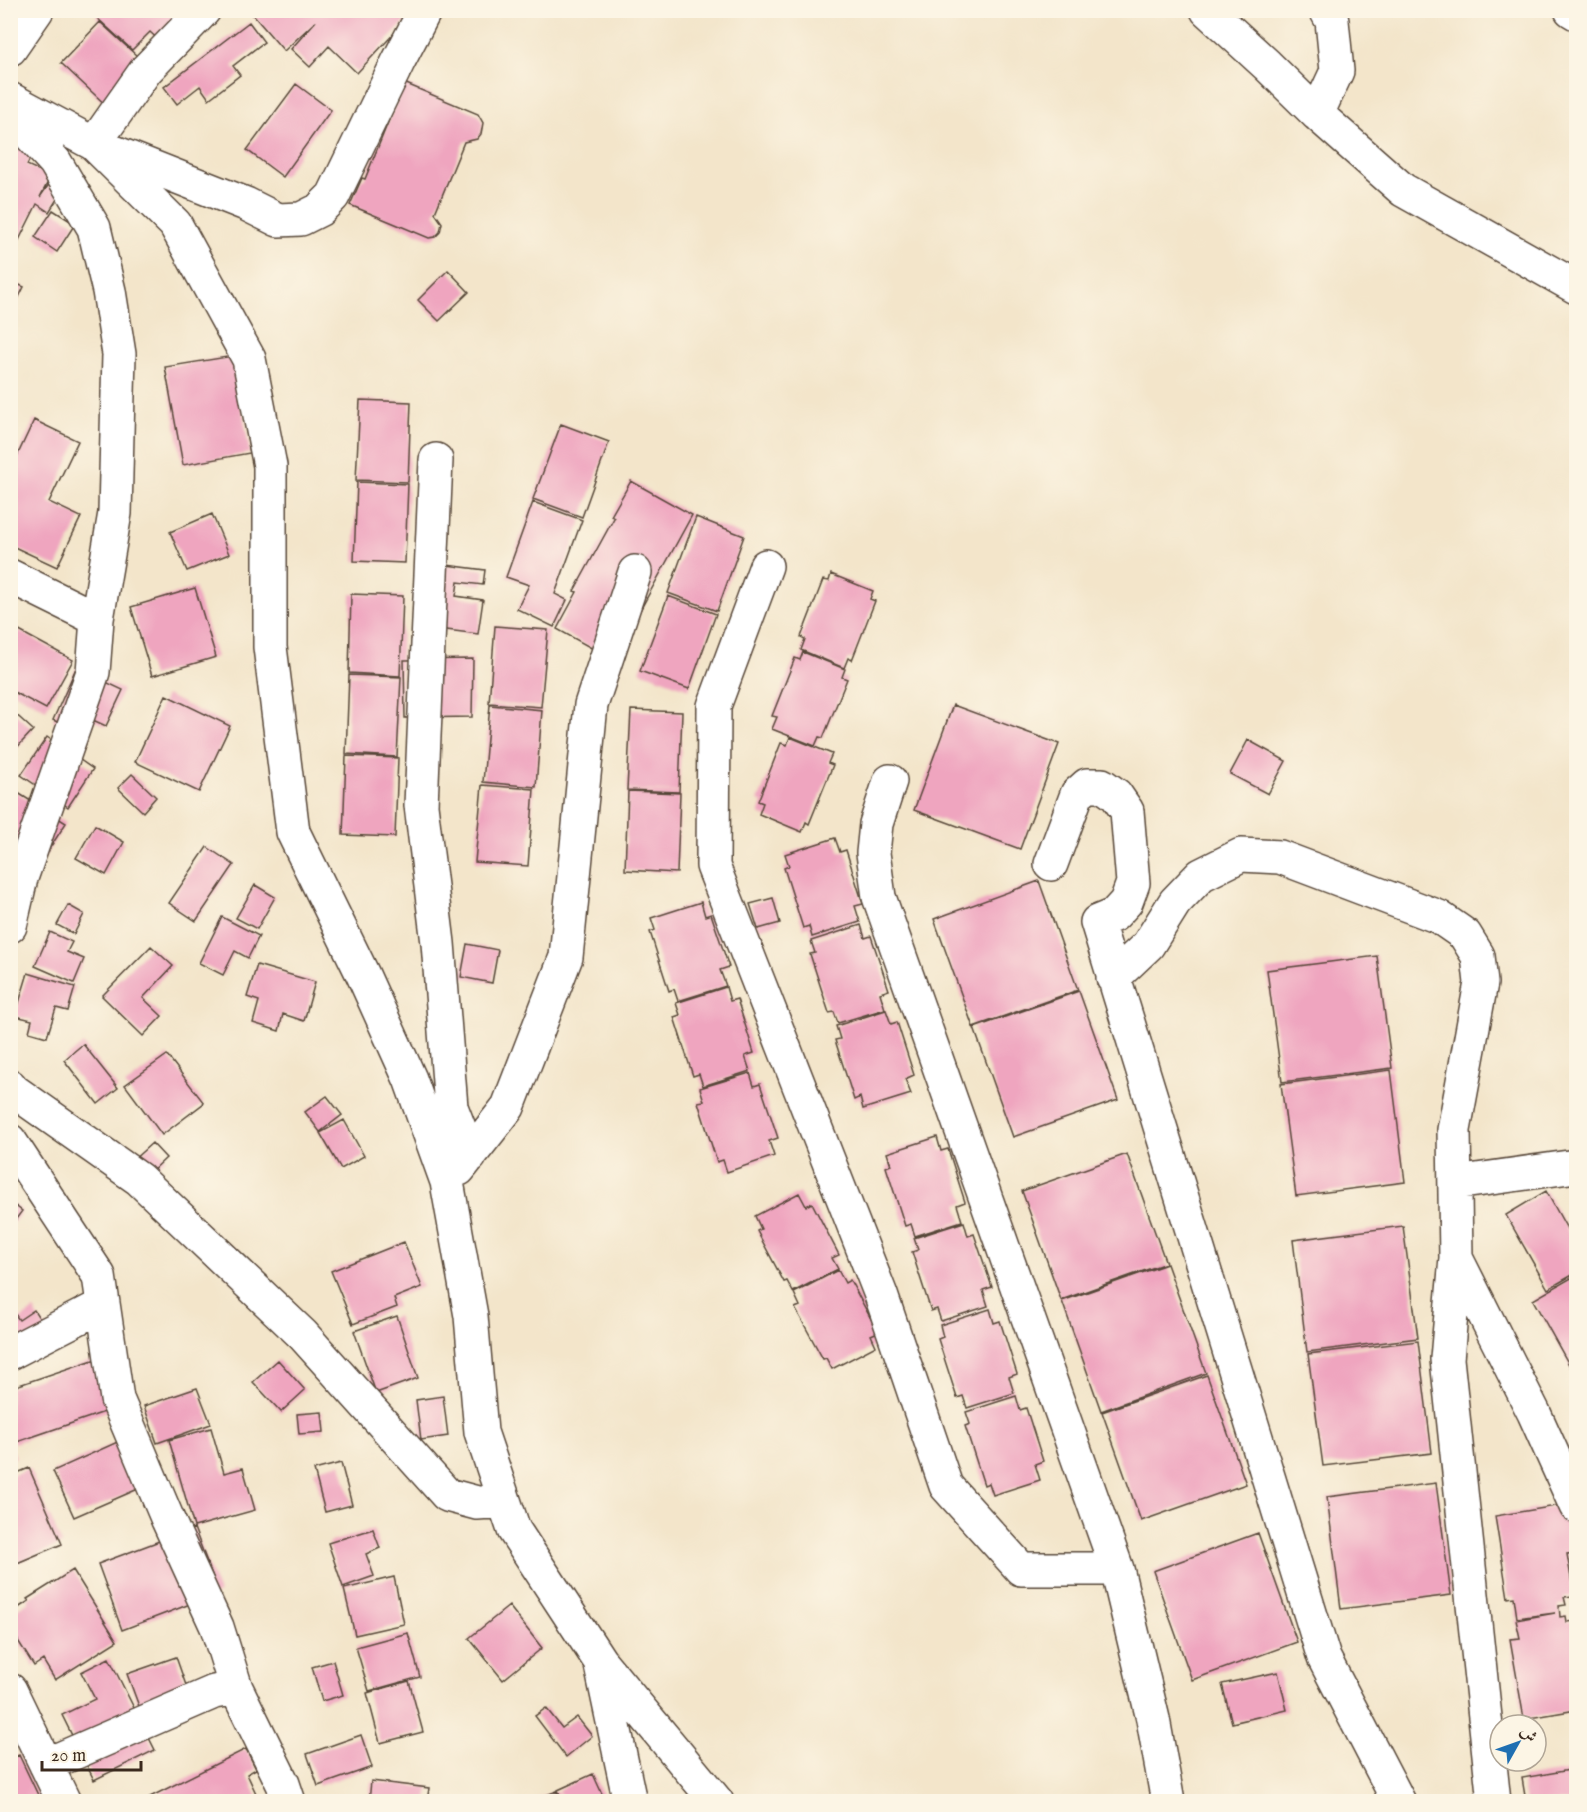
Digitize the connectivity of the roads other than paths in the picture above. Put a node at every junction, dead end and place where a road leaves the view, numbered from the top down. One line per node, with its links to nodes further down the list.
1 (37, 10): 8 (street)
2 (204, 10): 12 (street)
3 (425, 10): 12 (street)
4 (1207, 10): 11 (street)
5 (1326, 10): 11 (street)
6 (1571, 10): 7 (street)
7 (1576, 13)
8 (10, 49)
9 (10, 99): 12 (street)
10 (10, 113): 18 (street)
11 (1317, 114): 13 (street)
12 (94, 144): 28 (street)
13 (1576, 287)
14 (436, 460): 26 (street)
15 (766, 566): 35 (street)
16 (635, 572): 26 (street)
17 (10, 576): 18 (street)
18 (97, 619): 21 (street)
19 (890, 781): 35 (street)
20 (1051, 864): 23 (street)
21 (14, 881): 22 (street)
22 (10, 926)
23 (1113, 978): 29 (street); 45 (street)
24 (10, 1086): 33 (street)
25 (10, 1141): 31 (street)
26 (471, 1156): 28 (street)
27 (1576, 1166): 29 (street)
28 (447, 1182): 33 (street)
29 (1455, 1183): 30 (street)
30 (1456, 1258): 34 (street); 46 (street)
31 (103, 1305): 32 (street); 37 (street)
32 (10, 1353)
33 (504, 1501): 36 (street)
34 (1576, 1506)
35 (1117, 1569): 44 (street)
36 (600, 1661): 42 (street); 43 (street)
37 (236, 1688): 39 (street); 41 (street)
38 (10, 1690): 39 (street)
39 (46, 1765): 40 (street)
40 (64, 1802)
41 (289, 1802)
42 (630, 1802)
43 (717, 1802)
44 (1168, 1802)
45 (1398, 1802)
46 (1494, 1802)

